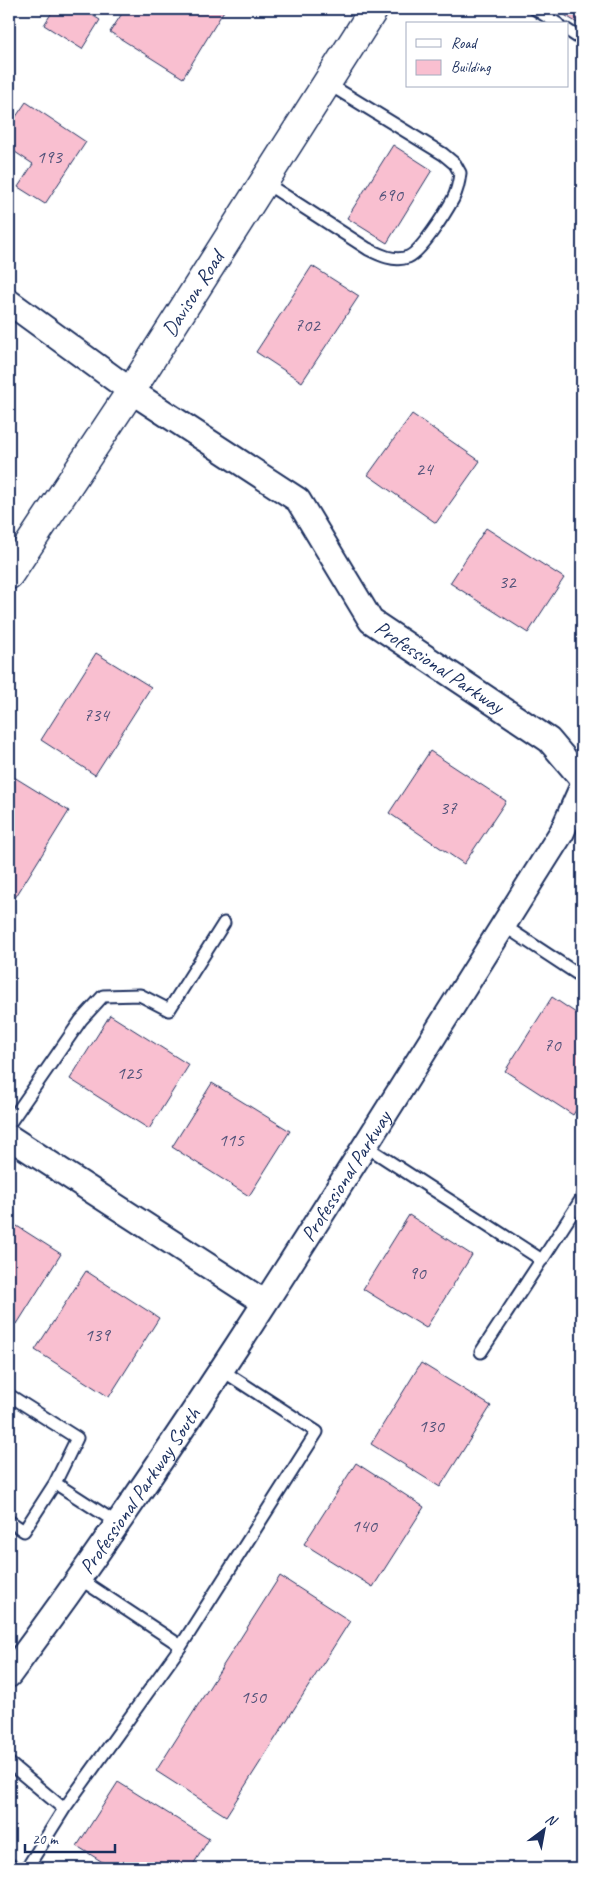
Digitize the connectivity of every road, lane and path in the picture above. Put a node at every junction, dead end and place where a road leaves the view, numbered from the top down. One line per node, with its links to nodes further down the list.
1 (374, 9): 6 (street, Davison Road)
2 (535, 9): 3 (lane)
3 (555, 22)
4 (568, 31): 5 (lane)
5 (582, 40)
6 (327, 83): 7 (street, Davison Road); 7 (lane)
7 (264, 182): 9 (street, Davison Road)
8 (9, 302): 9 (street, Professional Parkway)
9 (131, 391): 10 (street, Davison Road); 11 (street, Professional Parkway)
10 (9, 575)
11 (582, 780)
12 (582, 787): 14 (street, Professional Parkway)
13 (224, 922): 16 (lane)
14 (503, 925): 15 (lane); 18 (street, Professional Parkway)
15 (582, 977)
16 (9, 1124)
17 (9, 1137): 21 (street)
18 (364, 1145): 20 (lane); 21 (street, Professional Parkway)
19 (582, 1198): 20 (lane)
20 (542, 1259): 22 (lane)
21 (264, 1302): 23 (street, Professional Parkway South)
22 (481, 1352)
23 (220, 1369): 27 (street, Professional Parkway South); 29 (lane)
24 (9, 1394): 25 (lane)
25 (55, 1482): 26 (lane); 27 (lane)
26 (9, 1521)
27 (117, 1523): 28 (street, Professional Parkway South)
28 (80, 1579): 29 (lane); 30 (street, Professional Parkway South)
29 (181, 1646): 32 (lane)
30 (9, 1675)
31 (9, 1763): 32 (lane)
32 (64, 1809): 35 (lane)
33 (9, 1864): 34 (lane)
34 (15, 1868)
35 (27, 1868)

